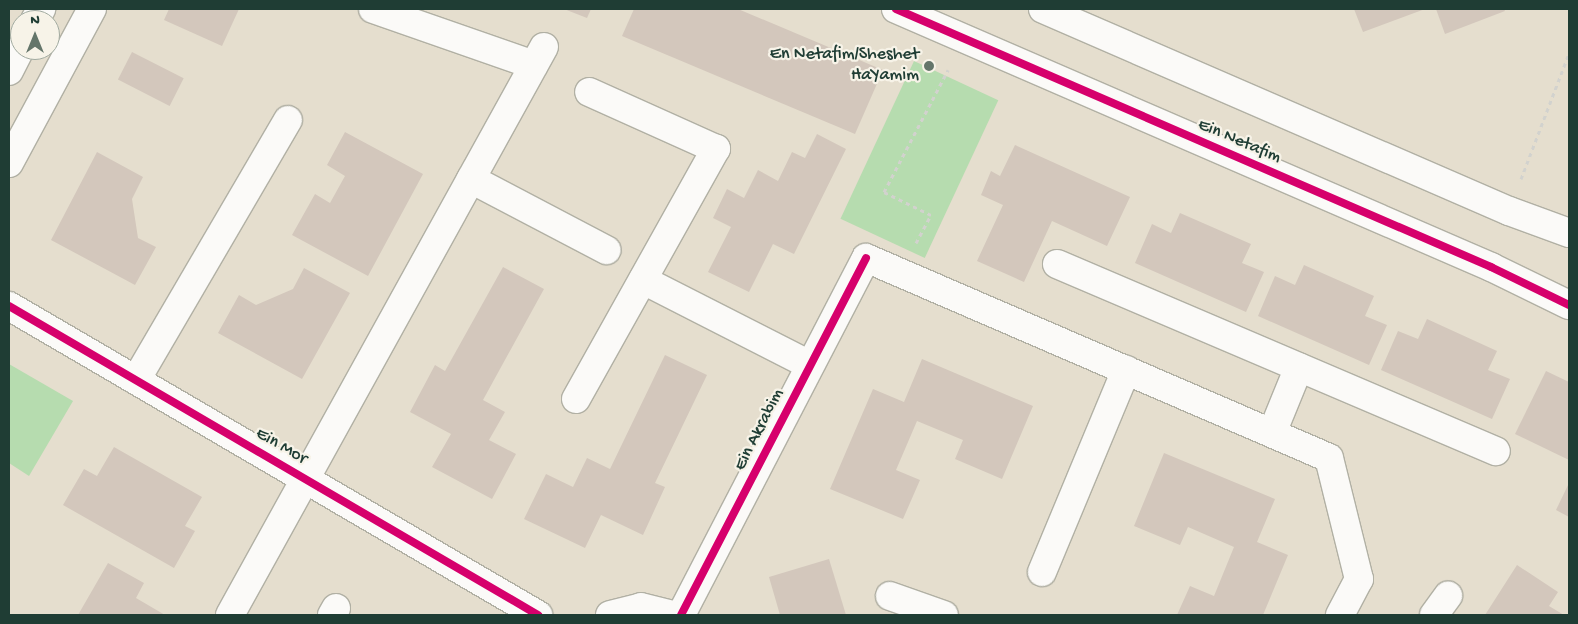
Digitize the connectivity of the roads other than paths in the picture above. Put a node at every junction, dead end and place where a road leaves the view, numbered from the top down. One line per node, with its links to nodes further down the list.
1 (92, 9): 7 (street)
2 (374, 9): 8 (street)
3 (896, 9): 13 (street, Ein Netafim)
4 (1043, 9): 9 (street)
5 (589, 92): 12 (street)
6 (288, 120): 18 (street)
7 (9, 163)
8 (471, 179): 10 (street); 22 (street)
9 (1569, 233)
10 (606, 250)
11 (1057, 264): 16 (street)
12 (643, 280): 15 (street); 19 (street)
13 (1569, 305)
14 (9, 306): 18 (street, Ein Mor)
15 (810, 365): 17 (street, Ein Akrabim); 29 (street, Ein Akrabim)
16 (1299, 367): 20 (street); 21 (street)
17 (1126, 370): 20 (street); 23 (street)
18 (136, 380): 22 (street, Ein Mor)
19 (576, 399)
20 (1272, 433): 31 (street)
21 (1496, 451)
22 (306, 479): 25 (street); 26 (street, Ein Mor)
23 (1042, 572)
24 (890, 596): 30 (street)
25 (234, 614)
26 (538, 615)
27 (610, 615): 28 (street)
28 (672, 615)
29 (681, 615)
30 (944, 615)
31 (1340, 615)

